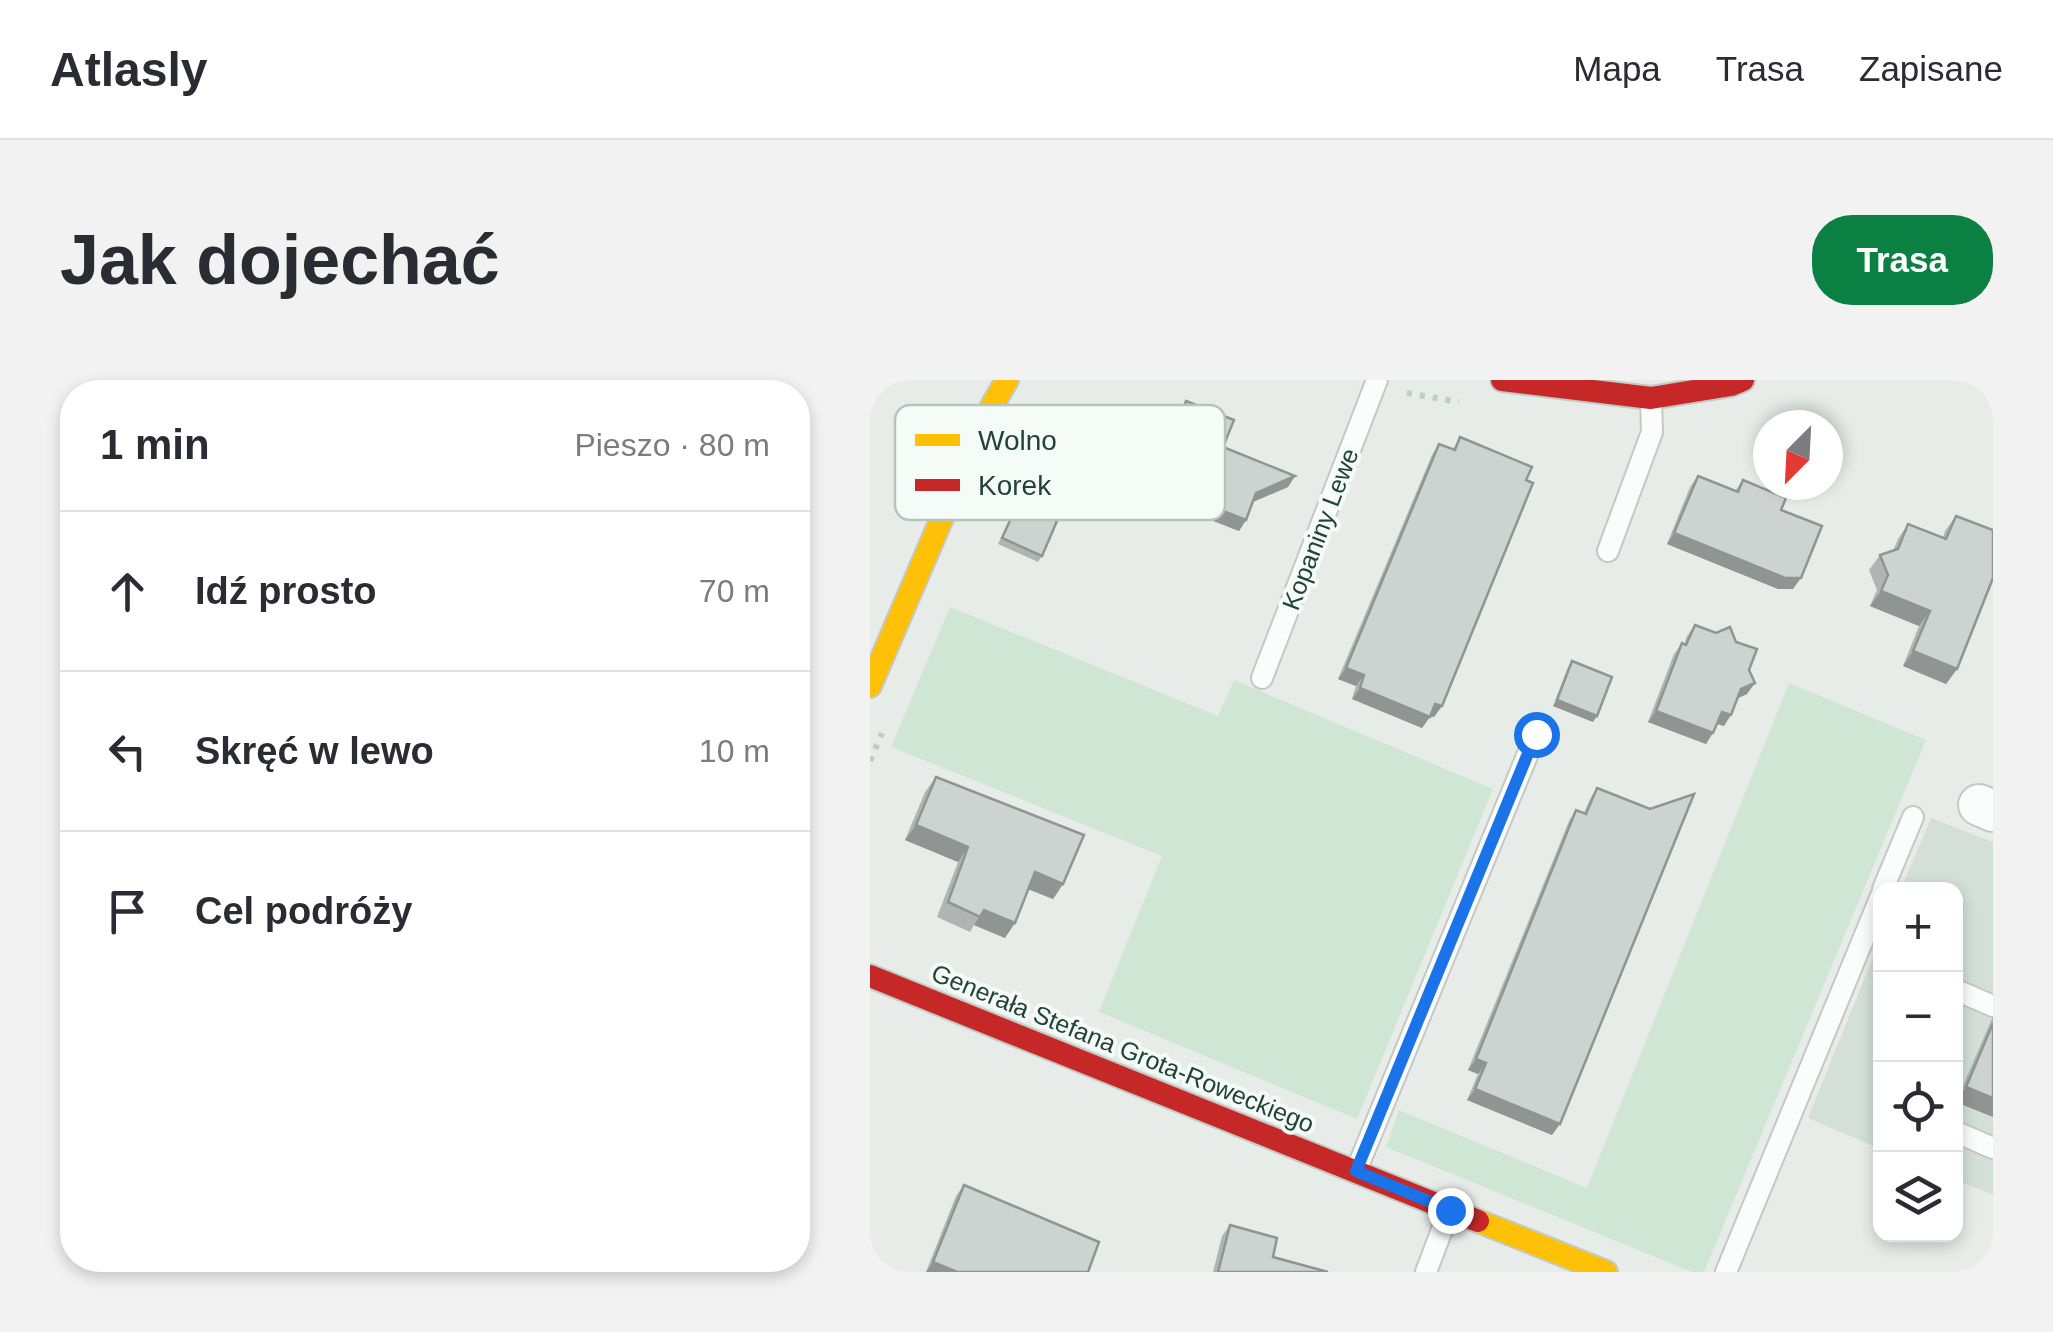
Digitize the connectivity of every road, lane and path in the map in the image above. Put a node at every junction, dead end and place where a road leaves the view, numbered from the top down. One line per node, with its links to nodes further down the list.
1 (1007, 380): 6 (street)
2 (1377, 380): 9 (lane, Kopaniny Lewe)
3 (1502, 380): 5 (street)
4 (1743, 380): 5 (street)
5 (1651, 398): 8 (lane)
6 (993, 405)
7 (941, 520): 10 (street)
8 (1608, 552)
9 (1262, 678)
10 (870, 686)
11 (1536, 734): 20 (lane)
12 (1913, 817): 13 (lane)
13 (1886, 882)
14 (1873, 913): 24 (lane)
15 (870, 976): 20 (street, Generała Stefana Grota-Roweckiego)
16 (1963, 993): 17 (lane)
17 (1993, 1006)
18 (1963, 1135): 19 (lane)
19 (1993, 1148)
20 (1356, 1171): 21 (street, Generała Stefana Grota-Roweckiego)
21 (1450, 1210): 22 (lane); 23 (street, Generała Stefana Grota-Roweckiego)
22 (1426, 1272)
23 (1606, 1272)
24 (1726, 1272)

